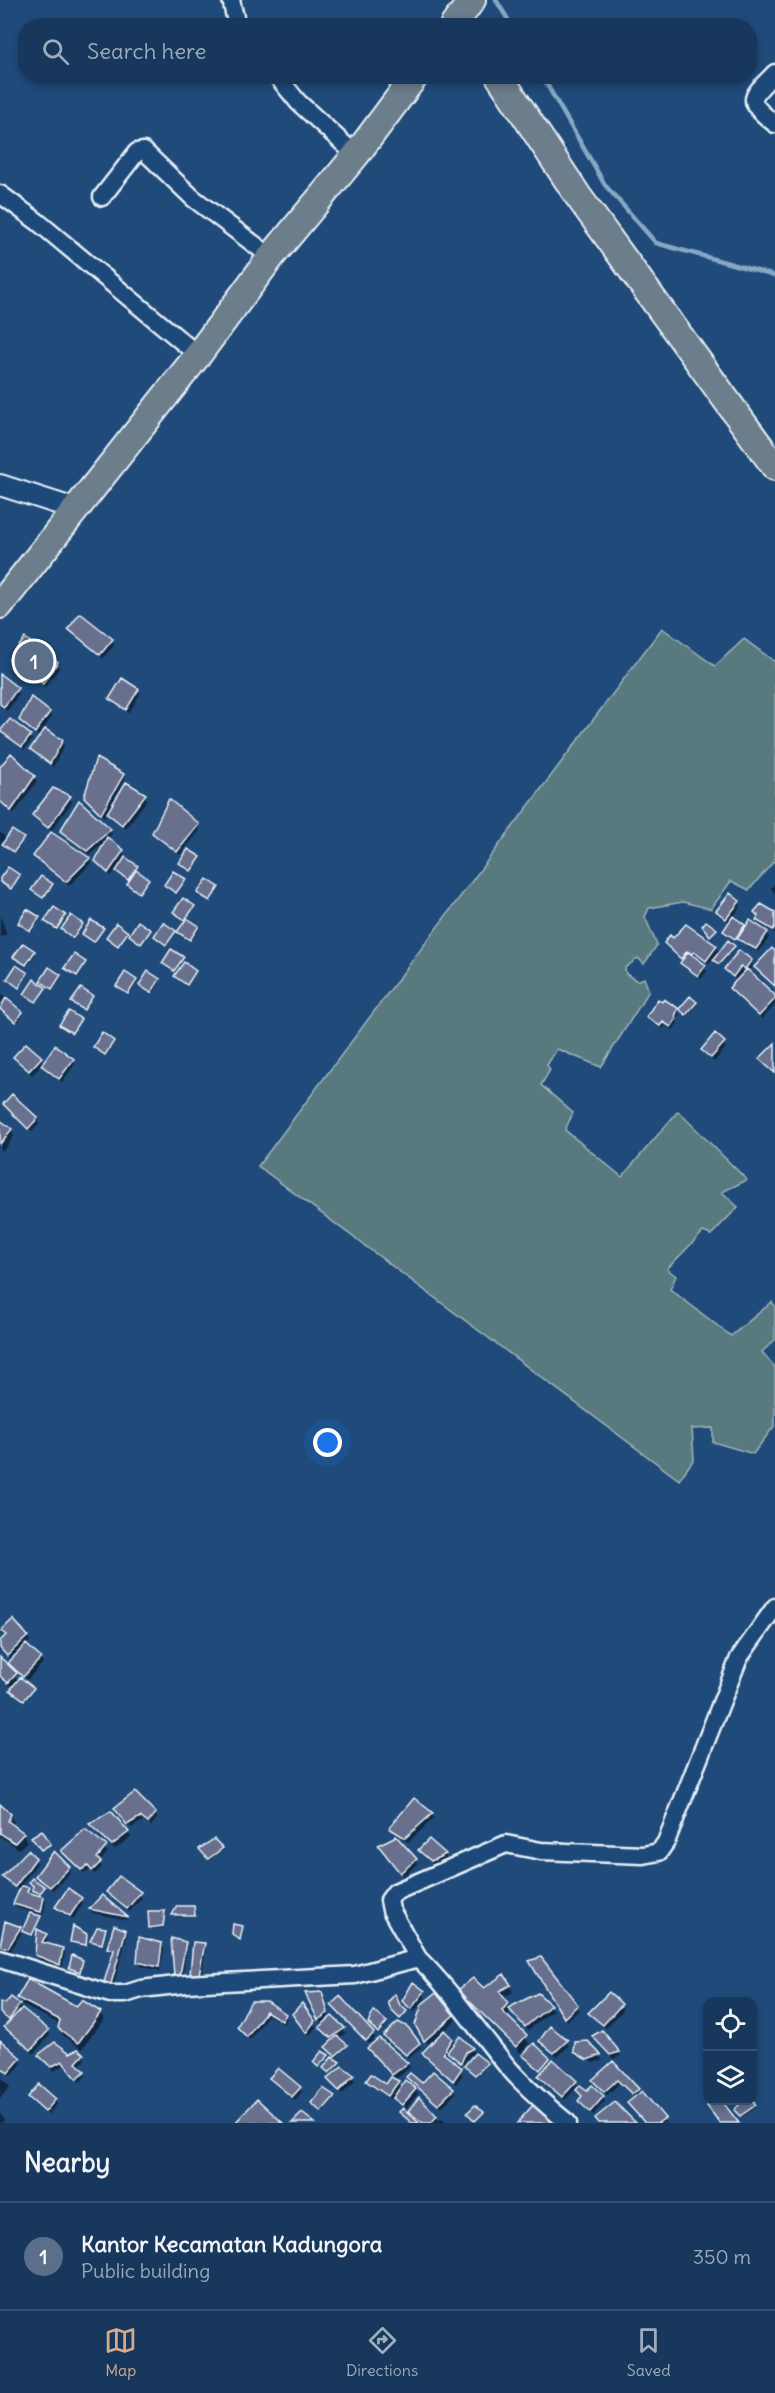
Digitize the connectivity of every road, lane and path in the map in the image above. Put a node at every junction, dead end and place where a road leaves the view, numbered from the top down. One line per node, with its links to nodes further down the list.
1 (231, 0): 2 (street)
2 (235, 18)
3 (775, 73): 7 (street)
4 (283, 84): 8 (street)
5 (409, 84): 8 (main road)
6 (504, 84): 13 (main road)
7 (775, 124)
8 (356, 155): 11 (main road)
9 (0, 194): 12 (street)
10 (102, 197): 11 (street)
11 (271, 257): 12 (main road)
12 (198, 355): 15 (main road)
13 (775, 467)
14 (0, 485): 15 (street)
15 (75, 509): 16 (main road)
16 (0, 605)
17 (775, 1607): 18 (street)
18 (418, 1958): 19 (street); 20 (street)
19 (0, 1959)
20 (568, 2123)

